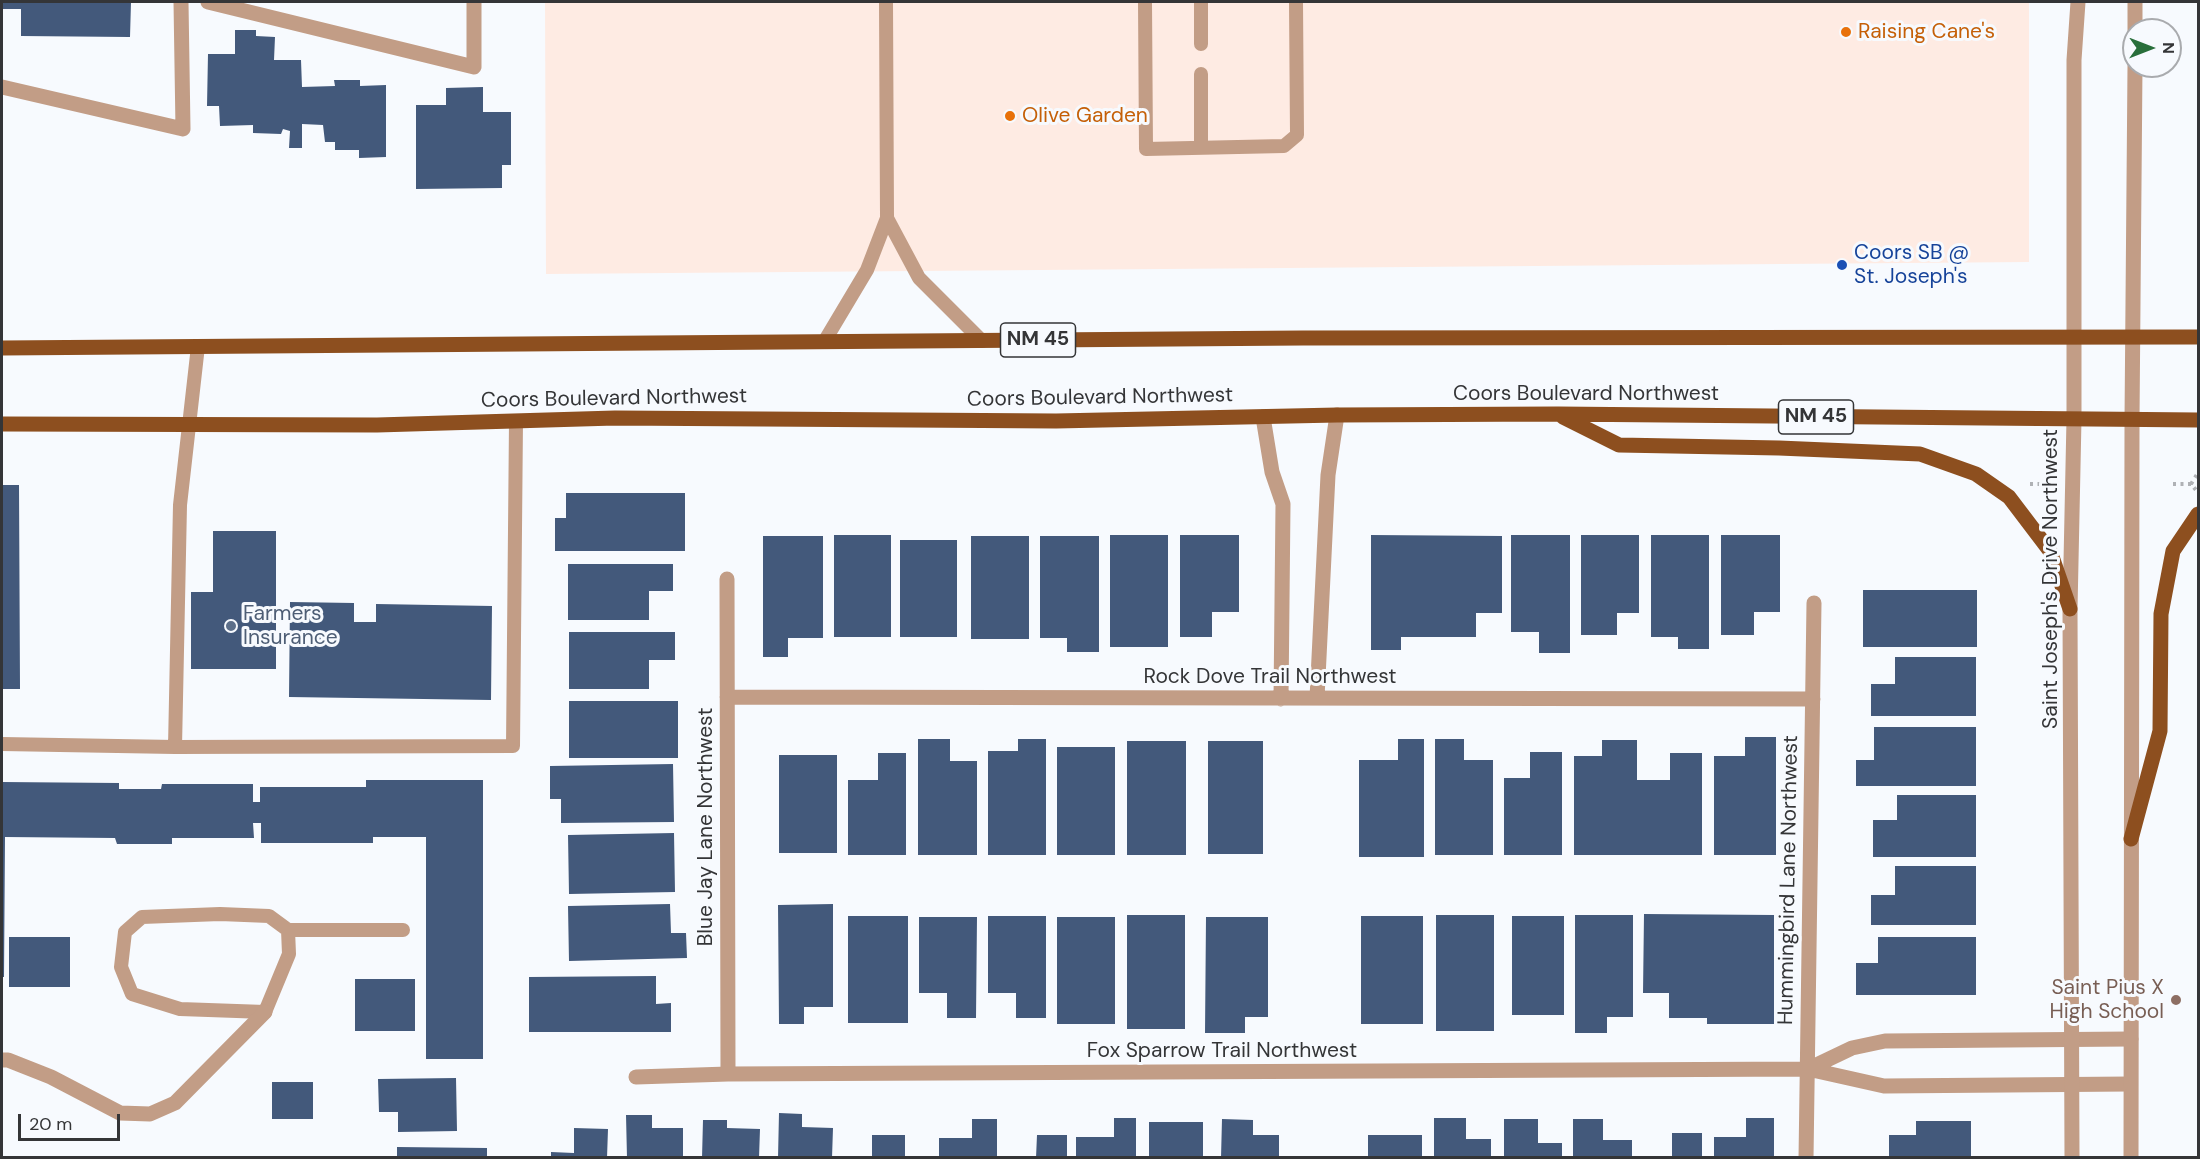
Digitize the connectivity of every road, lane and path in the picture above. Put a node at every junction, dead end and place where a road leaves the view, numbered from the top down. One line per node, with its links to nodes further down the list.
1 (181, 2): 14 (street)
2 (208, 2): 3 (street)
3 (474, 2)
4 (886, 2): 16 (lane)
5 (1145, 2): 15 (lane)
6 (1201, 2): 11 (lane)
7 (1296, 2): 15 (lane)
8 (2078, 2): 17 (street, Saint Joseph's Drive Northwest)
9 (2135, 2): 10 (street)
10 (2135, 18)
11 (1201, 44)
12 (1201, 74): 15 (lane)
13 (2135, 78): 19 (street)
14 (2, 87)
15 (1201, 147)
16 (887, 218): 20 (lane); 21 (lane)
17 (2074, 337): 19 (main road, NM 45); 20 (main road, NM 45); 27 (street, Saint Joseph's Drive Northwest)
18 (2199, 337): 19 (main road, NM 45)
19 (2133, 338): 28 (street)
20 (982, 341): 21 (main road, NM 45)
21 (824, 342): 22 (main road, NM 45)
22 (198, 346): 23 (main road, NM 45); 32 (lane)
23 (2, 348)
24 (1558, 414): 25 (main road, Coors Boulevard Northwest / NM 45); 27 (main road, Coors Boulevard Northwest / NM 45); 40 (main road)
25 (1337, 415): 26 (main road, Coors Boulevard Northwest / NM 45); 42 (street)
26 (1263, 417): 30 (main road, Coors Boulevard Northwest / NM 45); 43 (street)
27 (2074, 418): 28 (main road, Coors Boulevard Northwest / NM 45); 40 (street, Saint Joseph's Drive Northwest)
28 (2132, 420): 29 (main road, Coors Boulevard Northwest / NM 45); 47 (street)
29 (2199, 420)
30 (516, 421): 32 (main road, Coors Boulevard Northwest / NM 45); 46 (lane)
31 (2, 424): 32 (main road, Coors Boulevard Northwest / NM 45)
32 (188, 426): 46 (lane)
33 (2199, 473): 36 (path)
34 (2022, 484): 35 (path)
35 (2047, 484)
36 (2173, 484)
37 (2199, 514): 47 (main road)
38 (727, 579): 41 (street, Blue Jay Lane Northwest)
39 (1814, 603): 44 (street, Hummingbird Lane Northwest)
40 (2070, 609): 52 (street, Saint Joseph's Drive Northwest)
41 (727, 697): 43 (street, Rock Dove Trail Northwest); 55 (street, Blue Jay Lane Northwest)
42 (1317, 698): 43 (street, Rock Dove Trail Northwest); 44 (street, Rock Dove Trail Northwest)
43 (1281, 699)
44 (1813, 699): 54 (street, Hummingbird Lane Northwest)
45 (2, 744): 46 (lane)
46 (175, 747)
47 (2131, 839): 51 (street)
48 (288, 930): 49 (lane); 50 (lane); 50 (lane)
49 (403, 930)
50 (265, 1012): 53 (street)
51 (2131, 1039): 52 (street, Fox Sparrow Trail Northwest); 58 (street)
52 (2072, 1040): 54 (street, Fox Sparrow Trail Northwest); 57 (street, Saint Joseph's Drive Northwest)
53 (2, 1060)
54 (1808, 1069): 55 (street, Fox Sparrow Trail Northwest); 57 (street, Fox Sparrow Trail Northwest); 59 (street, Hummingbird Lane Northwest)
55 (728, 1074): 56 (street, Fox Sparrow Trail Northwest)
56 (636, 1077)
57 (2072, 1083): 58 (street, Fox Sparrow Trail Northwest); 60 (street, Saint Joseph's Drive Northwest)
58 (2130, 1084): 61 (street)
59 (1806, 1158)
60 (2072, 1158)
61 (2131, 1158)

